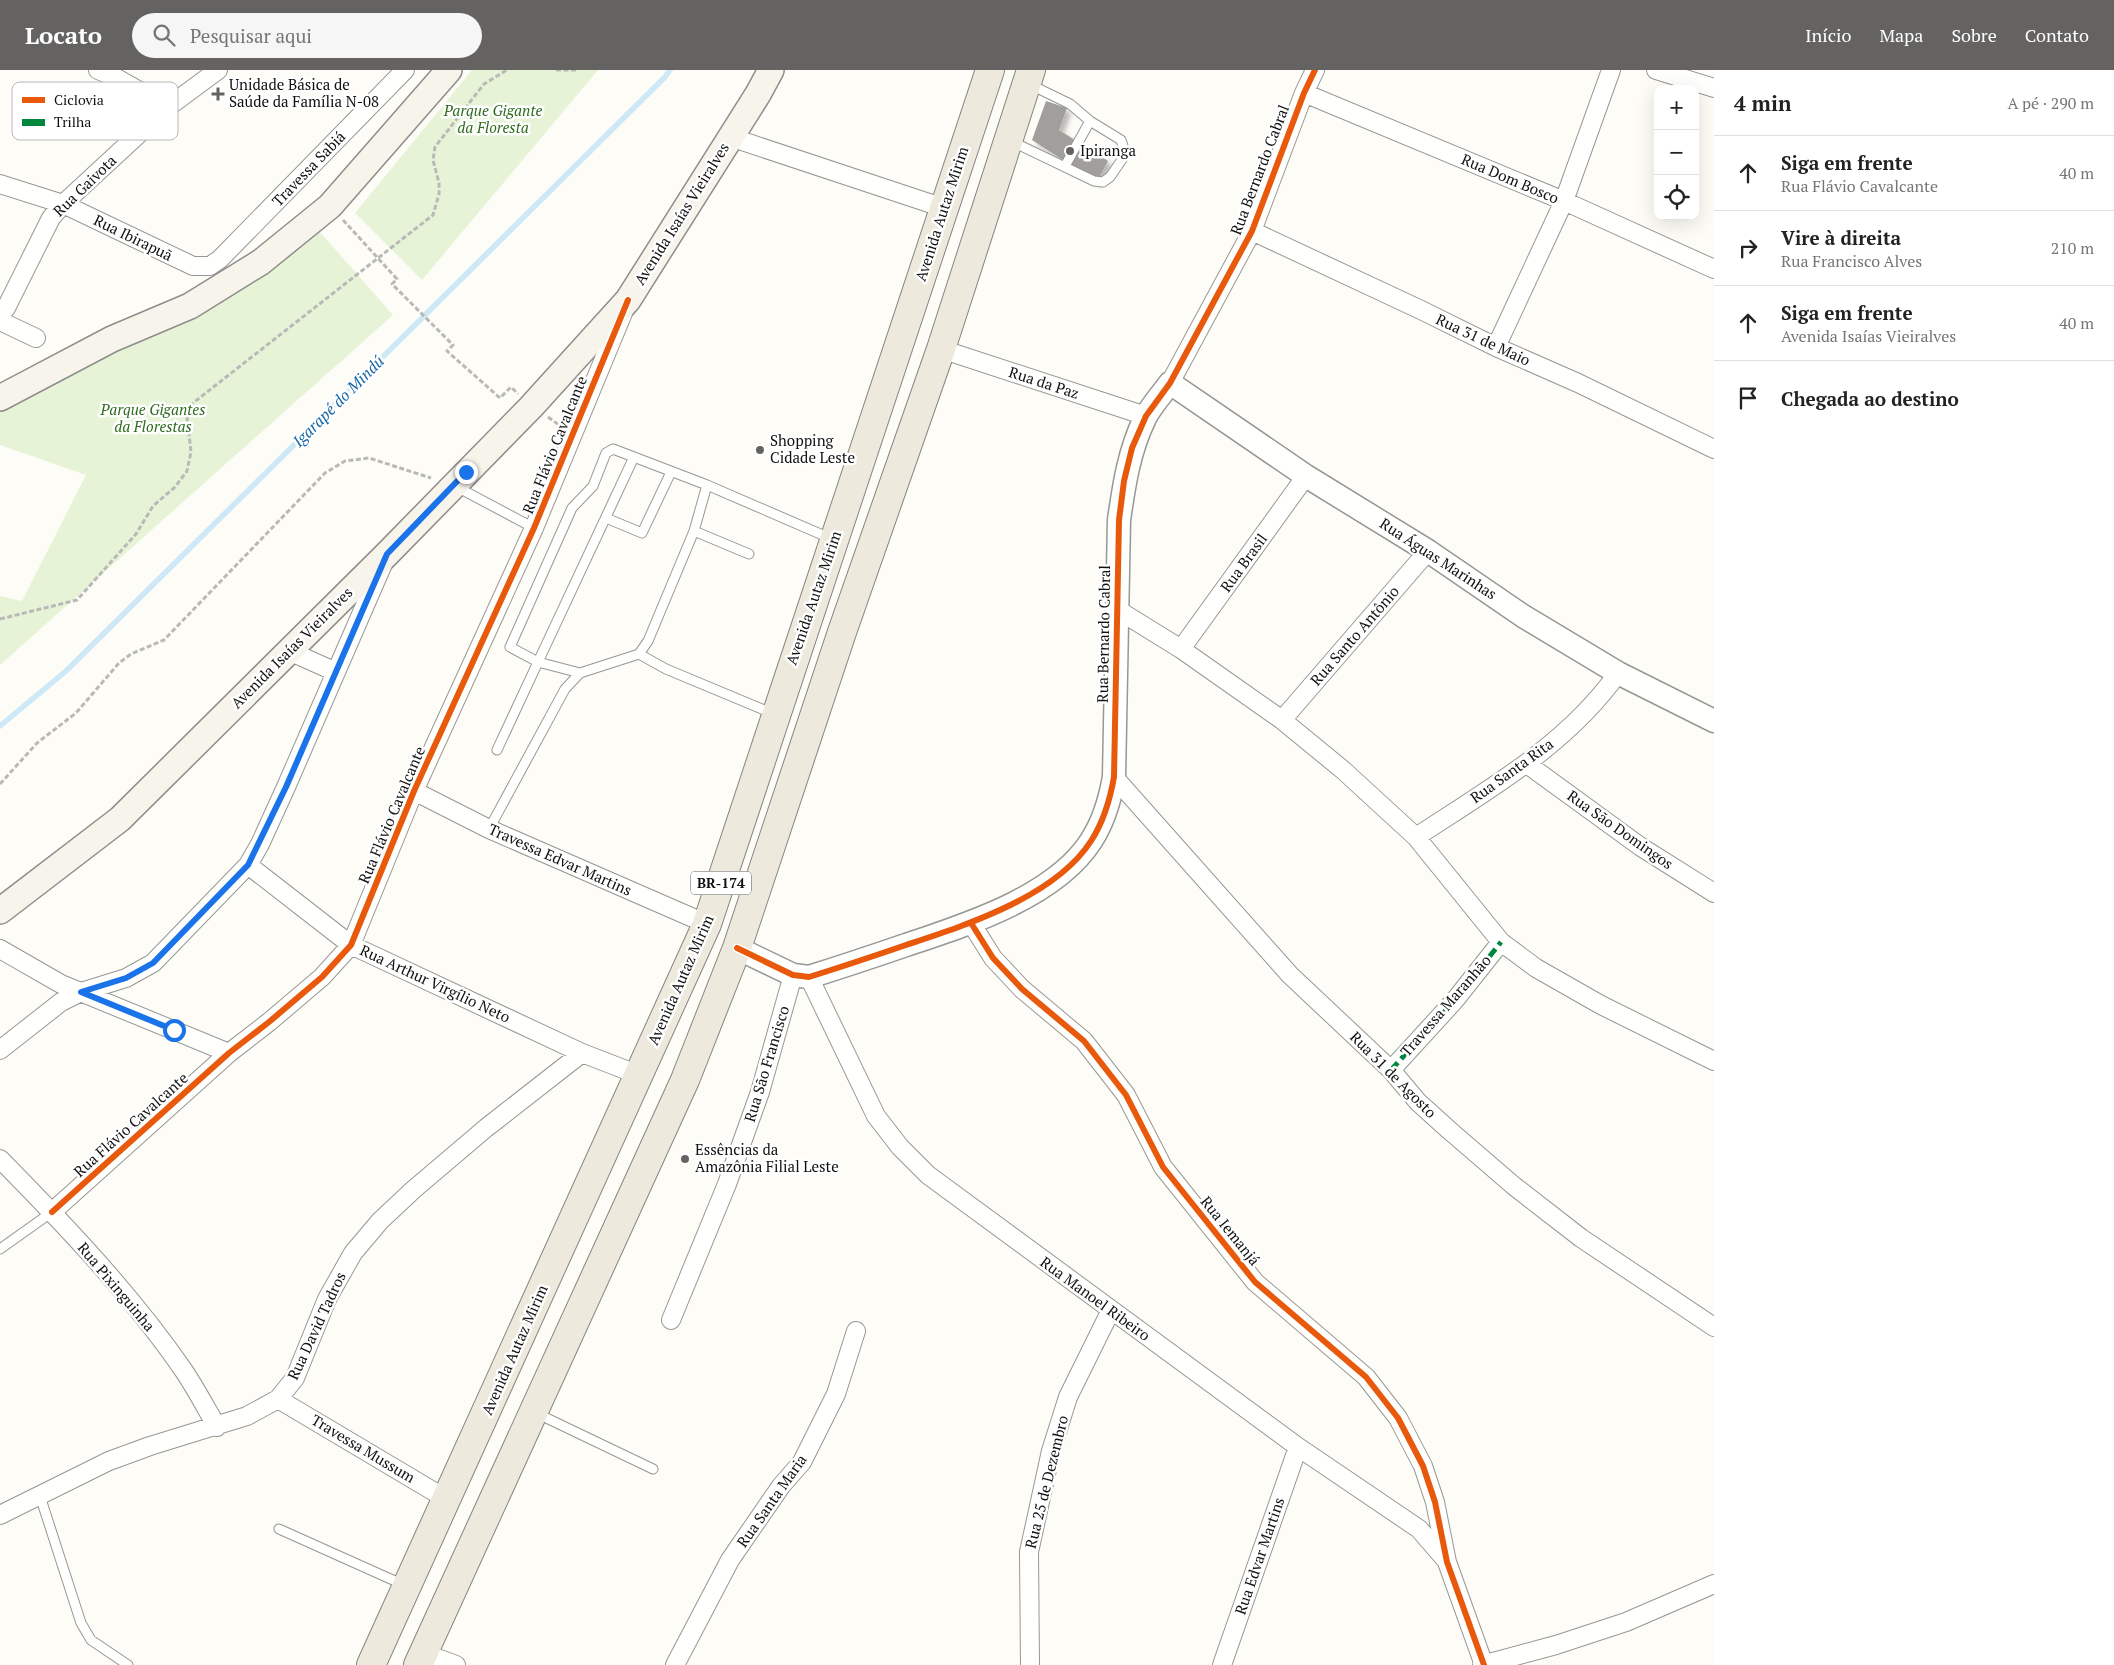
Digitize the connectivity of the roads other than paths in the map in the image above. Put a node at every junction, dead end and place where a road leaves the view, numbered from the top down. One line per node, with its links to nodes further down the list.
1 (98, 70): 11 (street)
2 (218, 70): 14 (street, Rua Gaivota)
3 (405, 70): 25 (street, Travessa Sabiá)
4 (449, 70): 33 (main road)
5 (771, 70): 16 (main road, Avenida Isaías Vieiralves)
6 (990, 70): 23 (main road, Avenida Autaz Mirim / BR-174)
7 (1315, 70): 13 (street, Rua Bernardo Cabral)
8 (1656, 70): 12 (street)
9 (1606, 72): 21 (street)
10 (1029, 77): 15 (lane); 18 (main road, BR-174)
11 (124, 82)
12 (1714, 88)
13 (1304, 93): 21 (street, Rua Dom Bosco); 24 (street, Rua Bernardo Cabral)
14 (178, 100)
15 (1090, 120): 19 (lane); 19 (lane)
16 (730, 137): 23 (street); 27 (main road, Avenida Isaías Vieiralves)
17 (133, 140): 22 (street, Rua Gaivota)
18 (1009, 140): 19 (lane); 31 (main road, BR-174)
19 (1065, 166)
20 (0, 184): 22 (street, Rua Ibirapuã)
21 (1564, 202): 26 (street, Rua Dom Bosco); 30 (street)
22 (63, 204): 25 (street, Rua Ibirapuã); 28 (street, Rua Gaivota)
23 (944, 208): 44 (main road, Avenida Autaz Mirim / BR-174)
24 (1252, 231): 30 (street, Rua 31 de Maio); 32 (street, Rua Bernardo Cabral)
25 (210, 266)
26 (1714, 269)
27 (628, 300): 39 (main road, Avenida Isaías Vieiralves); 42 (street, Rua Flávio Cavalcante)
28 (2, 314): 29 (street)
29 (36, 338)
30 (1496, 347): 35 (street, Rua 31 de Maio)
31 (941, 350): 34 (street, Rua da Paz); 72 (main road, BR-174)
32 (1170, 383): 34 (street, Rua Bernardo Cabral); 38 (street, Rua Águas Marinhas)
33 (0, 398)
34 (1146, 416): 48 (street, Rua Bernardo Cabral)
35 (1714, 449)
36 (634, 458): 37 (lane); 41 (lane); 52 (lane)
37 (671, 472): 40 (lane); 41 (lane)
38 (1306, 476): 45 (street, Rua Águas Marinhas); 49 (street, Rua Brasil)
39 (453, 485): 42 (lane); 46 (main road, Avenida Isaías Vieiralves)
40 (707, 485): 43 (lane); 44 (lane)
41 (606, 518): 52 (lane)
42 (534, 528): 62 (street, Rua Flávio Cavalcante)
43 (694, 531): 47 (lane); 51 (lane)
44 (834, 539): 56 (main road, Avenida Autaz Mirim / BR-174)
45 (1428, 551): 55 (street, Rua Águas Marinhas); 57 (street, Rua Santo Antônio)
46 (387, 554): 50 (main road, Avenida Isaías Vieiralves); 53 (street)
47 (749, 554)
48 (1118, 610): 49 (street); 61 (street, Rua Bernardo Cabral)
49 (1181, 649): 57 (street)
50 (289, 652): 53 (street); 67 (main road, Avenida Isaías Vieiralves)
51 (640, 654): 54 (lane); 56 (lane)
52 (538, 662): 54 (lane); 59 (lane)
53 (336, 672): 65 (street)
54 (580, 672): 63 (lane)
55 (1618, 672): 58 (street, Rua Águas Marinhas); 60 (street, Rua Santa Rita)
56 (776, 714): 69 (main road, Avenida Autaz Mirim / BR-174)
57 (1282, 720): 64 (street)
58 (1714, 721)
59 (497, 750)
60 (1528, 764): 64 (street, Rua Santa Rita); 66 (street, Rua São Domingos)
61 (1114, 777): 68 (street, Rua Bernardo Cabral); 80 (street, Rua 31 de Agosto)
62 (414, 791): 63 (street, Travessa Edvar Martins); 71 (street, Rua Flávio Cavalcante)
63 (489, 829): 69 (street, Travessa Edvar Martins)
64 (1416, 836): 70 (street)
65 (248, 865): 71 (street, Rua Arthur Virgílio Neto); 75 (street)
66 (1714, 893)
67 (0, 911)
68 (971, 923): 74 (street, Rua Bernardo Cabral); 98 (street, Rua Iemanjá)
69 (708, 924): 81 (main road, Avenida Autaz Mirim / BR-174)
70 (1501, 942): 79 (street); 80 (street, Travessa Maranhão)
71 (352, 945): 77 (street, Rua Flávio Cavalcante); 78 (street, Rua Arthur Virgílio Neto)
72 (737, 948): 74 (street); 90 (main road, BR-174)
73 (0, 950): 75 (street)
74 (801, 976): 85 (street, Rua Manoel Ribeiro); 86 (street, Rua São Francisco)
75 (81, 992): 76 (street); 77 (street)
76 (0, 1050)
77 (229, 1053): 83 (street, Rua Flávio Cavalcante)
78 (582, 1053): 81 (street, Rua Arthur Virgílio Neto); 89 (street, Rua David Tadros)
79 (1714, 1061)
80 (1391, 1070): 87 (street, Rua 31 de Agosto)
81 (639, 1075): 95 (main road, Avenida Autaz Mirim / BR-174)
82 (0, 1158): 83 (street, Rua Pixinguinha)
83 (52, 1212): 84 (lane); 91 (street, Rua Pixinguinha)
84 (0, 1249)
85 (1111, 1310): 92 (street, Rua Manoel Ribeiro); 106 (street, Rua 25 de Dezembro)
86 (671, 1320)
87 (1714, 1326)
88 (856, 1331): 105 (street, Rua Santa Maria)
89 (278, 1399): 91 (street, Rua David Tadros); 95 (street, Travessa Mussum)
90 (534, 1411): 93 (lane); 101 (main road, BR-174)
91 (217, 1427): 94 (street, Rua David Tadros)
92 (1298, 1447): 98 (street, Rua Manoel Ribeiro); 107 (street, Rua Edvar Martins)
93 (653, 1469)
94 (40, 1496): 96 (street, Rua David Tadros); 102 (lane)
95 (448, 1500): 100 (main road, Avenida Autaz Mirim / BR-174)
96 (0, 1515)
97 (279, 1529): 100 (lane)
98 (1447, 1562): 108 (street)
99 (1714, 1584): 108 (street)
100 (408, 1587): 103 (main road, Avenida Autaz Mirim / BR-174)
101 (421, 1659): 104 (street)
102 (128, 1665)
103 (371, 1665)
104 (456, 1665)
105 (674, 1665)
106 (1030, 1665)
107 (1222, 1665)
108 (1484, 1665)

